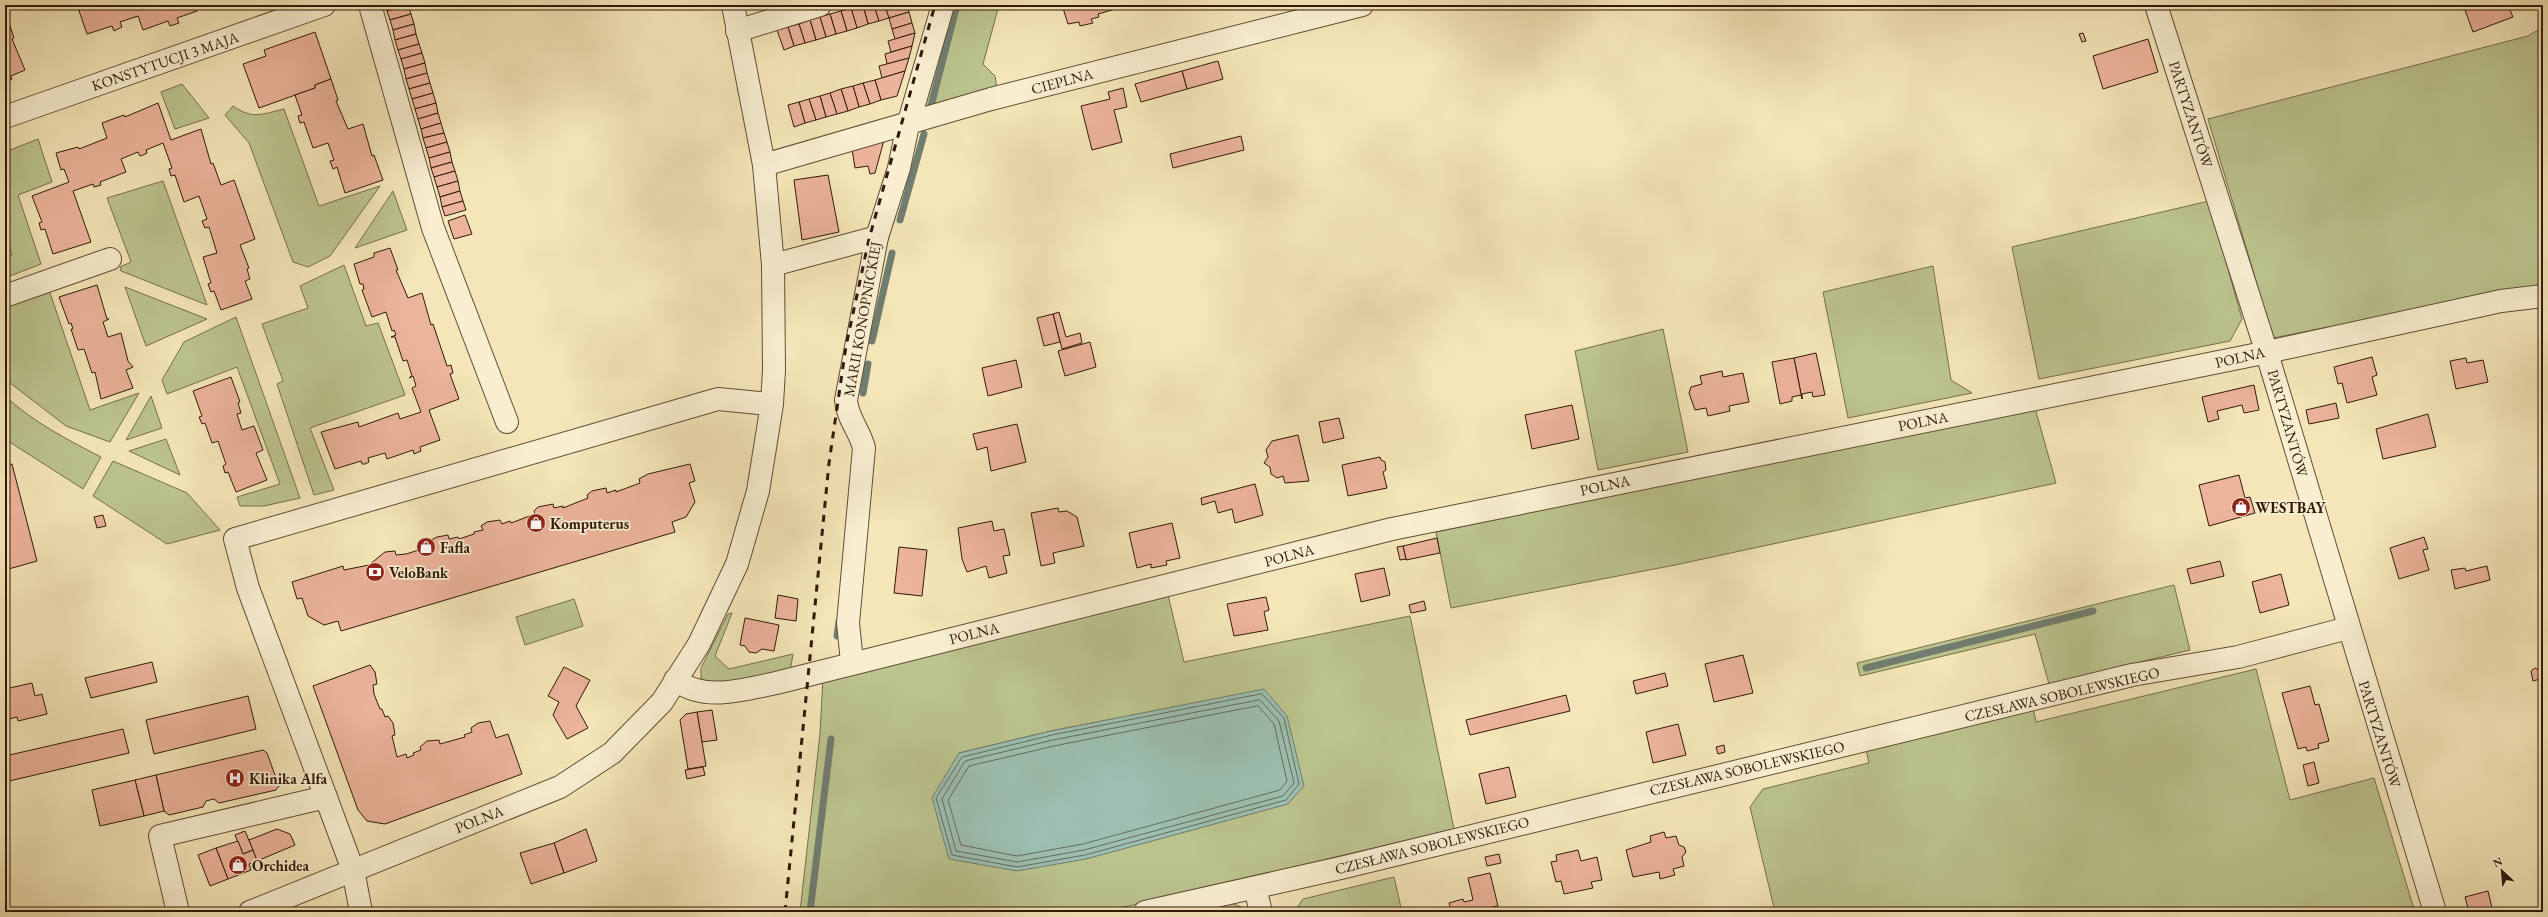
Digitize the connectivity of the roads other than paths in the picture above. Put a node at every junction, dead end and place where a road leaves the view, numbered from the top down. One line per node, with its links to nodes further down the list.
1 (324, 5): 9 (street, KONSTYTUCJI 3 MAJA)
2 (370, 5): 19 (street)
3 (733, 5): 8 (street, POLNA)
4 (820, 5): 8 (street)
5 (943, 5): 10 (street, MARII KONOPNICKIEJ)
6 (1362, 5): 10 (street, CIEPLNA)
7 (2156, 5): 17 (street, PARTYZANTÓW)
8 (738, 31): 11 (street, POLNA)
9 (5, 117)
10 (908, 125): 11 (street, CIEPLNA); 12 (street, MARII KONOPNICKIEJ)
11 (764, 165): 14 (street, POLNA)
12 (877, 237): 14 (street); 21 (street, MARII KONOPNICKIEJ)
13 (110, 259): 15 (street)
14 (773, 265): 18 (street, POLNA)
15 (5, 296)
16 (2543, 296): 17 (street, POLNA)
17 (2266, 350): 20 (street, PARTYZANTÓW); 21 (street, POLNA)
18 (765, 404): 22 (street, POLNA); 23 (street)
19 (507, 422)
20 (2348, 628): 25 (street, CZESŁAWA SOBOLEWSKIEGO); 31 (street, PARTYZANTÓW)
21 (852, 662): 22 (street, POLNA)
22 (675, 680): 24 (street, POLNA)
23 (326, 797): 24 (street); 26 (street)
24 (353, 870): 27 (street, POLNA); 28 (street)
25 (1255, 888): 29 (street, CZESŁAWA SOBOLEWSKIEGO); 30 (street)
26 (178, 912)
27 (250, 912)
28 (361, 912)
29 (1145, 912)
30 (1261, 912)
31 (2435, 912)

